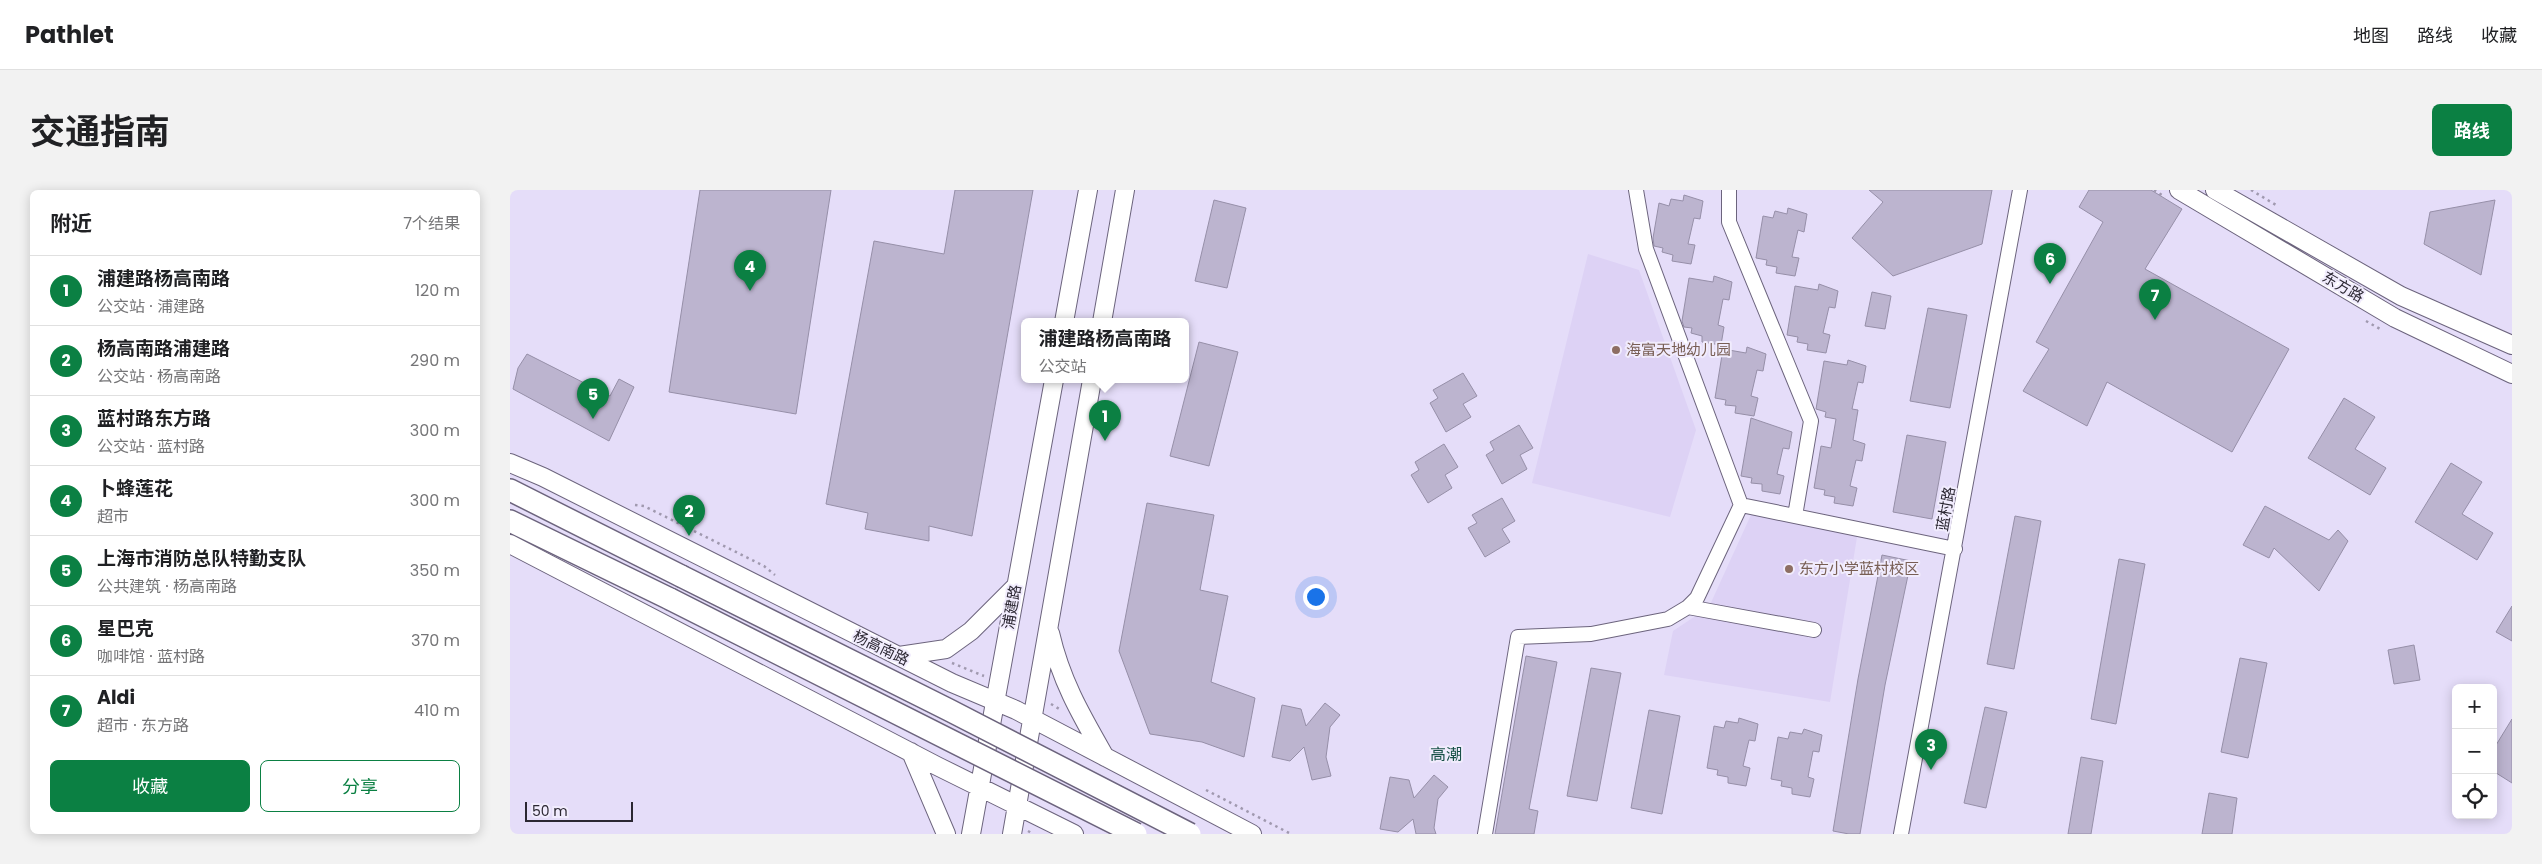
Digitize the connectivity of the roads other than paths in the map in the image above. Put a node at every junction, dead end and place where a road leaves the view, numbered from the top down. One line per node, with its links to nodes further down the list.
1 (1088, 190): 8 (main road)
2 (1125, 190): 9 (main road)
3 (1636, 190): 16 (street)
4 (1729, 190): 17 (street)
5 (2020, 190): 20 (street, 蓝村路)
6 (2179, 190): 11 (main road, 东方路)
7 (2215, 190): 10 (main road, 东方路)
8 (1065, 318)
9 (1103, 318)
10 (2512, 345)
11 (2512, 374)
12 (1053, 383): 21 (main road, 浦建路)
13 (1091, 383): 23 (main road)
14 (510, 463): 25 (main road, 杨高南路)
15 (510, 490): 37 (highway, 杨高南路, bridge)
16 (1742, 505): 17 (street); 22 (street)
17 (1795, 516): 20 (street)
18 (510, 521): 36 (highway, bridge)
19 (510, 544): 28 (main road)
20 (1955, 549): 40 (street, 蓝村路)
21 (1016, 586): 25 (main road); 26 (main road, 浦建路)
22 (1688, 607): 24 (street); 39 (street)
23 (1049, 625): 27 (main road); 29 (main road)
24 (1814, 630)
25 (899, 656): 26 (main road, 杨高南路)
26 (994, 700): 27 (main road, 杨高南路); 30 (main road, 浦建路)
27 (1032, 719): 29 (main road, 杨高南路); 31 (main road)
28 (910, 752): 30 (main road); 32 (main road)
29 (1105, 758): 38 (main road, 杨高南路)
30 (978, 787): 31 (main road); 33 (main road, 浦建路)
31 (1018, 805): 34 (main road); 35 (main road)
32 (946, 834)
33 (971, 834)
34 (1012, 834)
35 (1074, 834)
36 (1136, 834)
37 (1190, 834)
38 (1252, 834)
39 (1485, 834)
40 (1901, 834)

